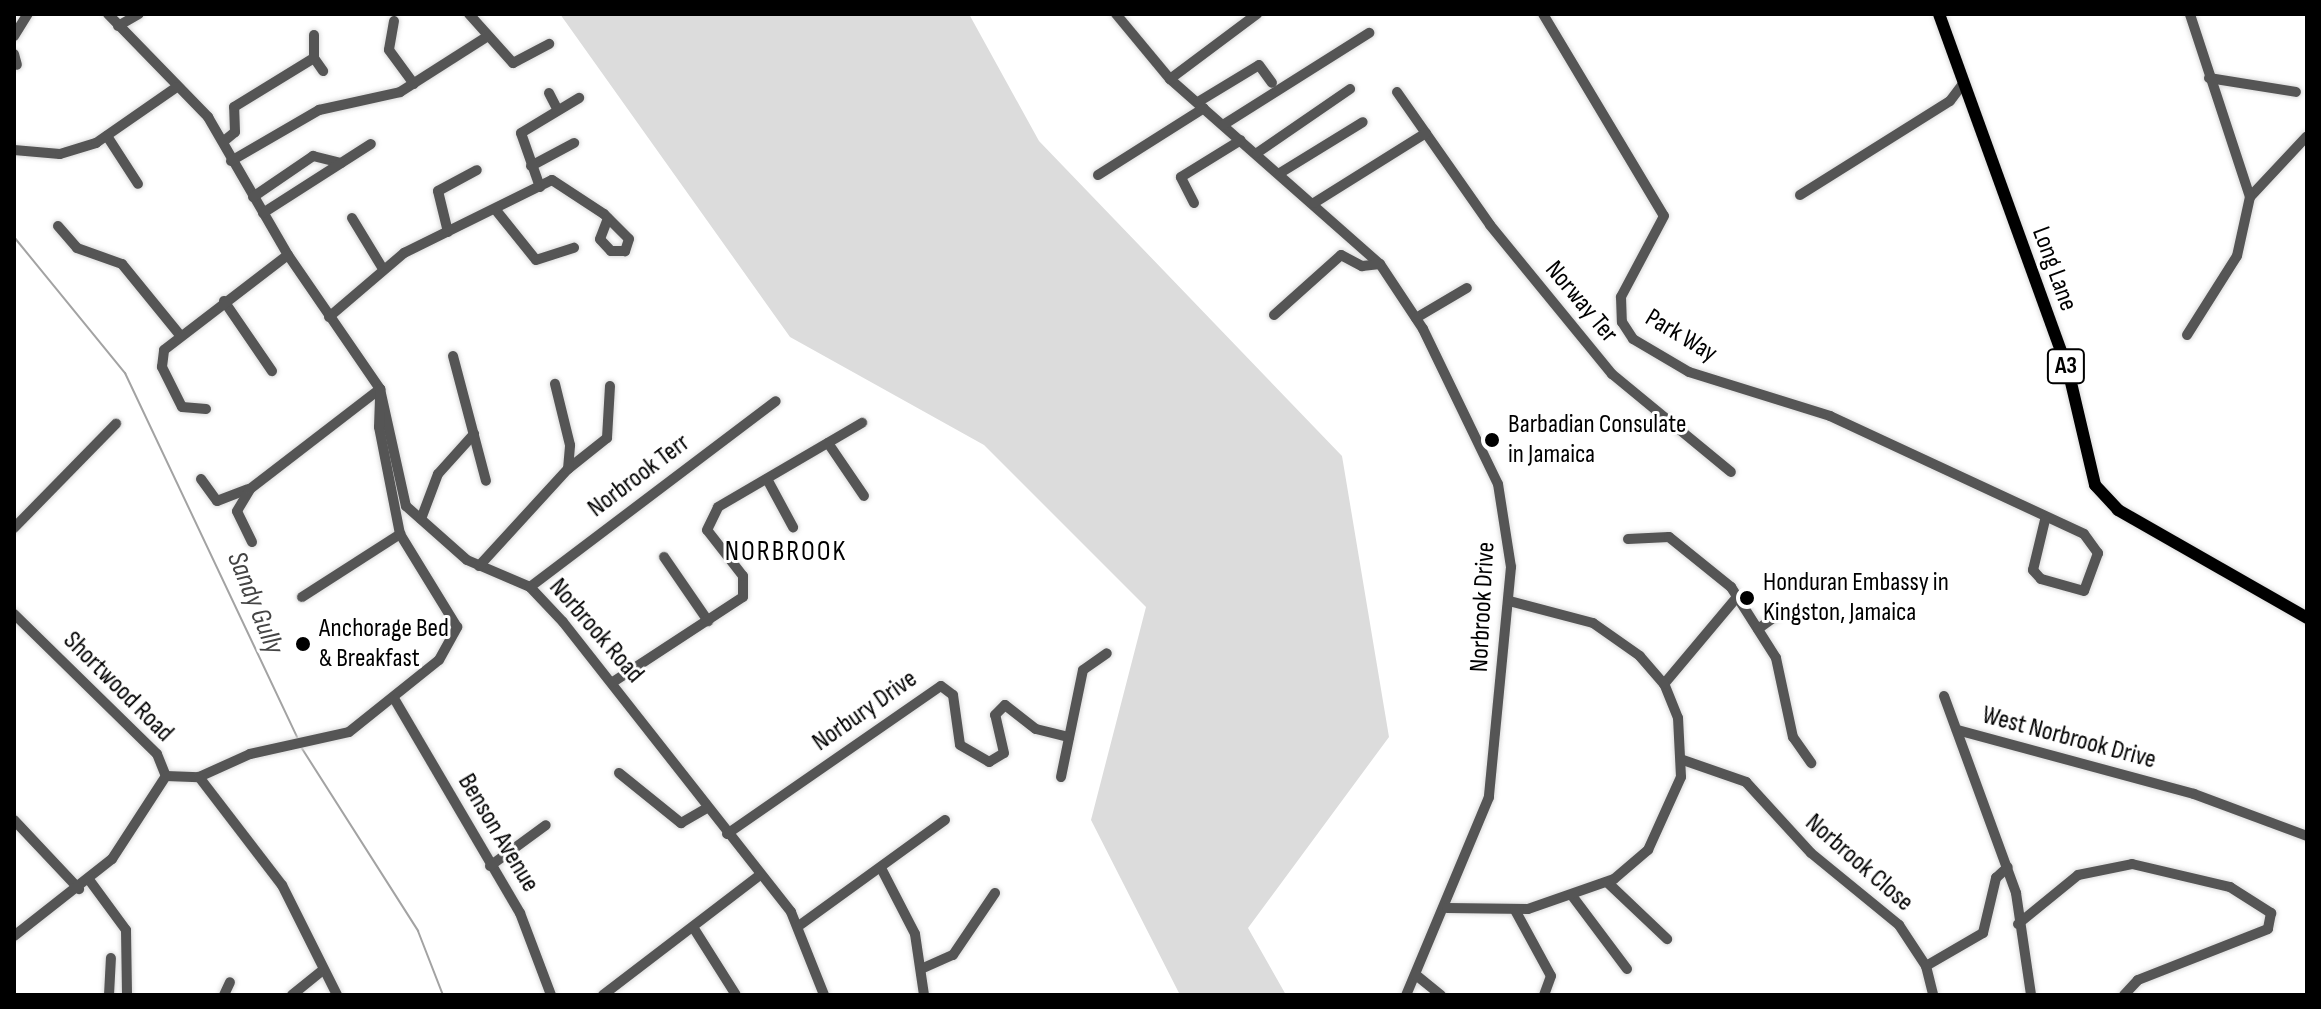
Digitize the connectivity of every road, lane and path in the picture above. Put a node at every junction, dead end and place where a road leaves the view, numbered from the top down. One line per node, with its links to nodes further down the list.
1 (28, 14): 14 (street)
2 (108, 14): 11 (street, Norbrook Road)
3 (139, 14): 11 (street)
4 (469, 14): 15 (street)
5 (1116, 14): 20 (street, Norbrook Drive)
6 (1257, 14): 20 (street)
7 (1543, 14): 94 (street, Park Way)
8 (1939, 14): 23 (main road, Long Lane / A3)
9 (2190, 14): 19 (street)
10 (394, 21): 22 (street)
11 (118, 26): 24 (street, Norbrook Road)
12 (1369, 33): 35 (street)
13 (314, 35): 17 (street)
14 (14, 36)
15 (488, 36): 16 (street); 22 (street)
16 (549, 44)
17 (314, 58): 18 (street); 40 (street)
18 (323, 71)
19 (2209, 78): 27 (street); 55 (street)
20 (1170, 79): 32 (street, Norbrook Drive)
21 (1272, 83): 32 (street)
22 (414, 84): 45 (street)
23 (1963, 84): 30 (street); 31 (main road, Long Lane / A3)
24 (177, 87): 37 (street); 40 (street, Norbrook Road)
25 (1350, 89): 44 (street)
26 (1397, 92): 36 (street, Norway Ter)
27 (2296, 92)
28 (549, 93): 33 (street)
29 (579, 98): 33 (street)
30 (1950, 101): 31 (street); 53 (street)
31 (1970, 103): 108 (main road, Long Lane / A3)
32 (1201, 105): 35 (street, Norbrook Drive); 50 (street)
33 (557, 109): 47 (street)
34 (1363, 122): 49 (street)
35 (1223, 125): 39 (street, Norbrook Drive)
36 (1426, 133): 57 (street); 87 (street, Norway Ter)
37 (107, 136): 43 (street); 51 (street)
38 (2307, 136): 55 (street)
39 (1241, 140): 44 (street, Norbrook Drive); 56 (street)
40 (224, 141): 45 (street, Norbrook Road)
41 (574, 143): 47 (street)
42 (371, 144): 46 (street)
43 (14, 150)
44 (1257, 153): 49 (street, Norbrook Drive)
45 (231, 161): 54 (street, Norbrook Road)
46 (341, 163): 54 (street); 59 (street)
47 (531, 166): 52 (street)
48 (477, 170): 63 (street)
49 (1280, 173): 57 (street, Norbrook Drive)
50 (1098, 175)
51 (138, 184)
52 (540, 187): 58 (street); 61 (street)
53 (1800, 195)
54 (253, 197): 59 (street, Norbrook Road)
55 (2250, 197): 74 (street)
56 (1194, 203)
57 (1314, 203): 66 (street, Norbrook Drive)
58 (495, 209): 63 (street); 64 (street)
59 (263, 213): 65 (street, Norbrook Road)
60 (352, 218): 67 (street)
61 (608, 218)
62 (58, 226): 73 (street)
63 (448, 232): 67 (street)
64 (574, 248)
65 (288, 255): 69 (street); 71 (street, Norbrook Road)
66 (1380, 264): 70 (street); 72 (street, Norbrook Drive)
67 (383, 269): 71 (street)
68 (1467, 288): 72 (street)
69 (224, 301): 73 (street); 76 (street)
70 (1274, 315)
71 (329, 317): 79 (street, Norbrook Road)
72 (1416, 318): 105 (street, Norbrook Drive)
73 (179, 334): 81 (street)
74 (2187, 335)
75 (453, 356): 84 (street)
76 (272, 371)
77 (555, 384): 86 (street)
78 (610, 386): 86 (street)
79 (380, 389): 91 (street); 93 (street, Norbrook Road); 97 (street, Shortwood Road)
80 (776, 401): 102 (street, Norbrook Terr)
81 (206, 409)
82 (862, 423): 85 (street)
83 (116, 424): 96 (street)
84 (474, 434): 90 (street); 93 (street)
85 (828, 443): 89 (street); 92 (street)
86 (568, 469): 101 (street)
87 (1731, 472)
88 (201, 479): 91 (street)
89 (767, 479): 95 (street); 109 (street)
90 (486, 481)
91 (250, 489): 99 (street)
92 (864, 496)
93 (421, 519): 101 (street, Norbrook Road)
94 (2045, 520): 94 (street, Park Way)
95 (793, 527)
96 (14, 528)
97 (400, 534): 103 (street); 115 (street, Shortwood Road)
98 (1628, 539): 104 (street)
99 (252, 542)
100 (664, 557): 109 (street)
101 (479, 566): 102 (street, Norbrook Road)
102 (530, 587): 112 (street, Norbrook Road)
103 (302, 597)
104 (1737, 597): 110 (street); 113 (street)
105 (1509, 601): 113 (street); 139 (street, Norbrook Drive)
106 (14, 614): 121 (street, Shortwood Road)
107 (1779, 614): 110 (street)
108 (2307, 618)
109 (708, 621): 112 (street)
110 (1758, 629): 119 (street)
111 (1107, 653): 117 (street)
112 (613, 682): 124 (street, Norbrook Road)
113 (1664, 684): 118 (street)
114 (1944, 696): 116 (street)
115 (395, 700): 122 (street, Shortwood Road); 130 (street, Benson Avenue)
116 (1957, 730): 129 (street, West Norbrook Drive); 131 (street, West Norbrook Drive)
117 (1069, 737): 123 (street); 128 (street, Norbury Drive)
118 (1683, 760): 135 (street); 147 (street, Norbrook Close)
119 (1811, 763)
120 (619, 773): 124 (street)
121 (166, 776): 122 (street, Shortwood Road); 134 (street)
122 (199, 777): 150 (street)
123 (1061, 777)
124 (707, 808): 128 (street, Norbrook Road)
125 (14, 820): 136 (street)
126 (945, 820): 132 (street)
127 (546, 825): 130 (street)
128 (727, 834): 133 (street, Norbrook Road)
129 (2307, 836)
130 (490, 866): 158 (street, Benson Avenue)
131 (2008, 867): 141 (street); 147 (street)
132 (881, 868): 142 (street); 148 (street)
133 (760, 875): 142 (street, Norbrook Road); 143 (street)
134 (90, 881): 136 (street); 154 (street)
135 (1607, 882): 138 (street); 145 (street)
136 (79, 889): 144 (street)
137 (995, 893): 148 (street)
138 (1573, 897): 140 (street); 149 (street)
139 (1447, 908): 140 (street); 151 (street, Norbrook Drive)
140 (1515, 910): 165 (street)
141 (2018, 924): 167 (street); 168 (street)
142 (800, 925): 161 (street, Norbrook Road)
143 (693, 927): 159 (street); 160 (street)
144 (14, 936)
145 (1667, 939)
146 (111, 958): 153 (street)
147 (1926, 966): 166 (street, Norbrook Close)
148 (921, 969): 162 (street)
149 (1627, 969)
150 (320, 972): 156 (street); 157 (street)
151 (1416, 975): 163 (street, Norbrook Drive); 164 (street)
152 (230, 982): 155 (street)
153 (109, 995)
154 (127, 995)
155 (224, 995)
156 (292, 995)
157 (337, 995)
158 (551, 995)
159 (603, 995)
160 (736, 995)
161 (824, 995)
162 (924, 995)
163 (1406, 995)
164 (1441, 995)
165 (1544, 995)
166 (1933, 995)
167 (2031, 995)
168 (2124, 995)

